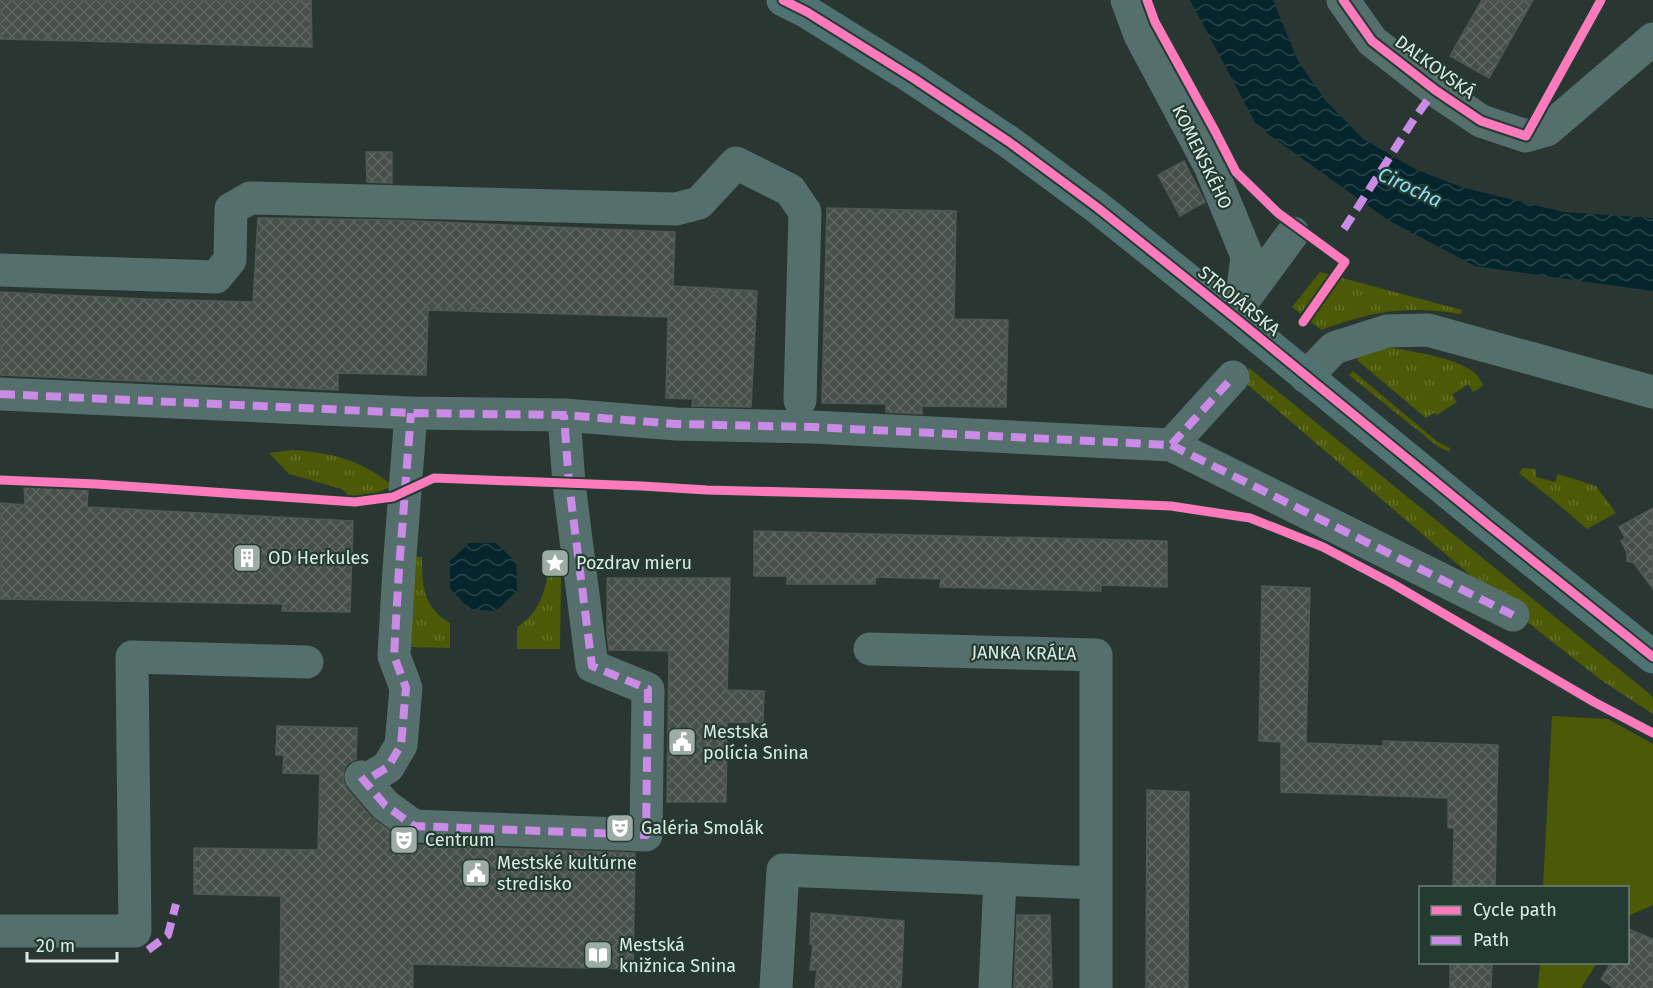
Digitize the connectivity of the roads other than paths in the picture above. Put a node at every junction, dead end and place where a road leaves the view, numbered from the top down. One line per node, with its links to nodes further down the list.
1 (783, 0): 7 (main road, STROJÁRSKA)
2 (1127, 0): 7 (street, KOMENSKÉHO)
3 (1343, 0): 4 (street, DAĽKOVSKÁ)
4 (1653, 39)
5 (1293, 233): 7 (street)
6 (0, 270): 12 (street)
7 (1240, 312): 8 (main road, STROJÁRSKA)
8 (1306, 376): 10 (street); 18 (main road, STROJÁRSKA)
9 (1233, 377): 15 (street)
10 (1653, 392)
11 (0, 394): 13 (street)
12 (800, 400)
13 (411, 412): 14 (street); 14 (street)
14 (564, 415): 15 (street)
15 (1171, 445): 16 (street)
16 (1513, 615)
17 (870, 649): 21 (street, JANKA KRÁĽA)
18 (1653, 657)
19 (307, 662): 22 (street)
20 (1000, 879): 21 (street); 23 (street); 24 (street)
21 (1095, 882): 25 (street, JANKA KRÁĽA)
22 (0, 931)
23 (776, 988)
24 (996, 988)
25 (1096, 988)

